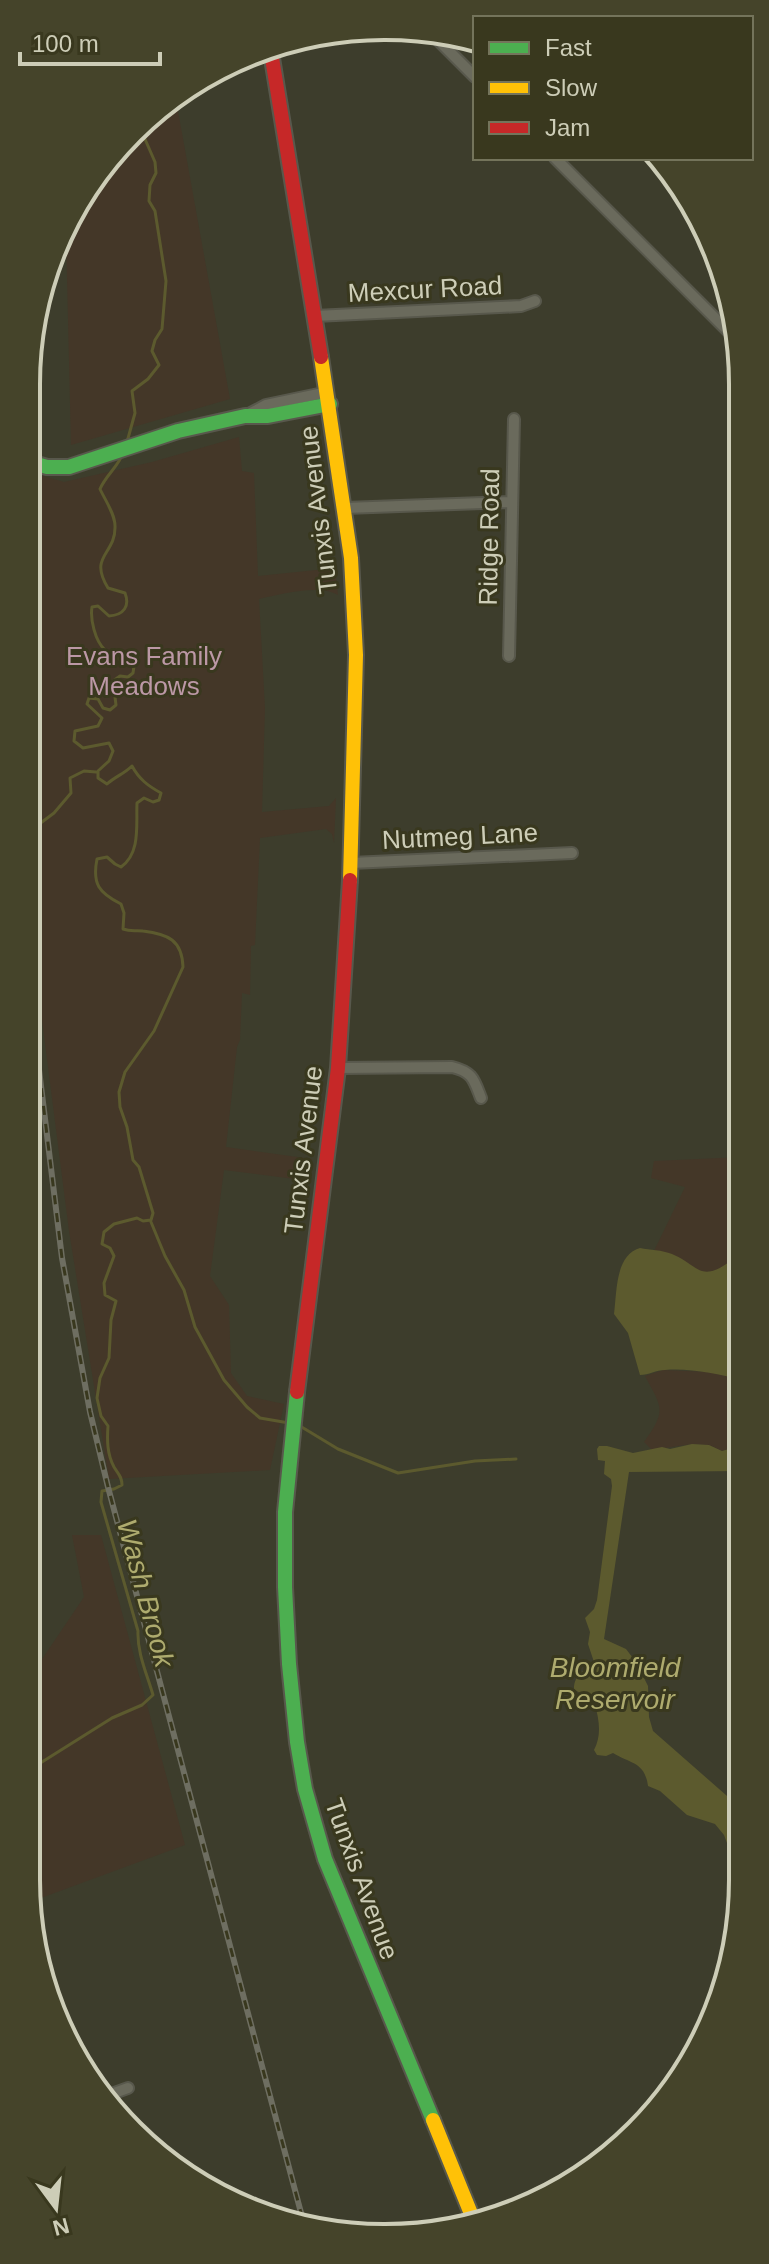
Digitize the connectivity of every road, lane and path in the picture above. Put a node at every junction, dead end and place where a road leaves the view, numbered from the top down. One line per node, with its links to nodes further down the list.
1 (444, 46): 3 (street)
2 (272, 59): 6 (main road, Tunxis Avenue)
3 (473, 75)
4 (557, 160): 7 (street)
5 (535, 301): 6 (street, Mexcur Road)
6 (315, 316): 8 (main road, Tunxis Avenue)
7 (724, 327)
8 (329, 398): 10 (main road); 12 (main road, Tunxis Avenue)
9 (514, 419): 11 (street, Ridge Road)
10 (40, 466)
11 (511, 502): 12 (street); 13 (street, Ridge Road)
12 (345, 508): 15 (main road, Tunxis Avenue)
13 (509, 656)
14 (572, 853): 15 (street, Nutmeg Lane)
15 (351, 863): 16 (main road, Tunxis Avenue)
16 (338, 1068): 17 (street); 20 (main road, Tunxis Avenue)
17 (481, 1098)
18 (128, 2088): 19 (street)
19 (114, 2093)
20 (471, 2213)

